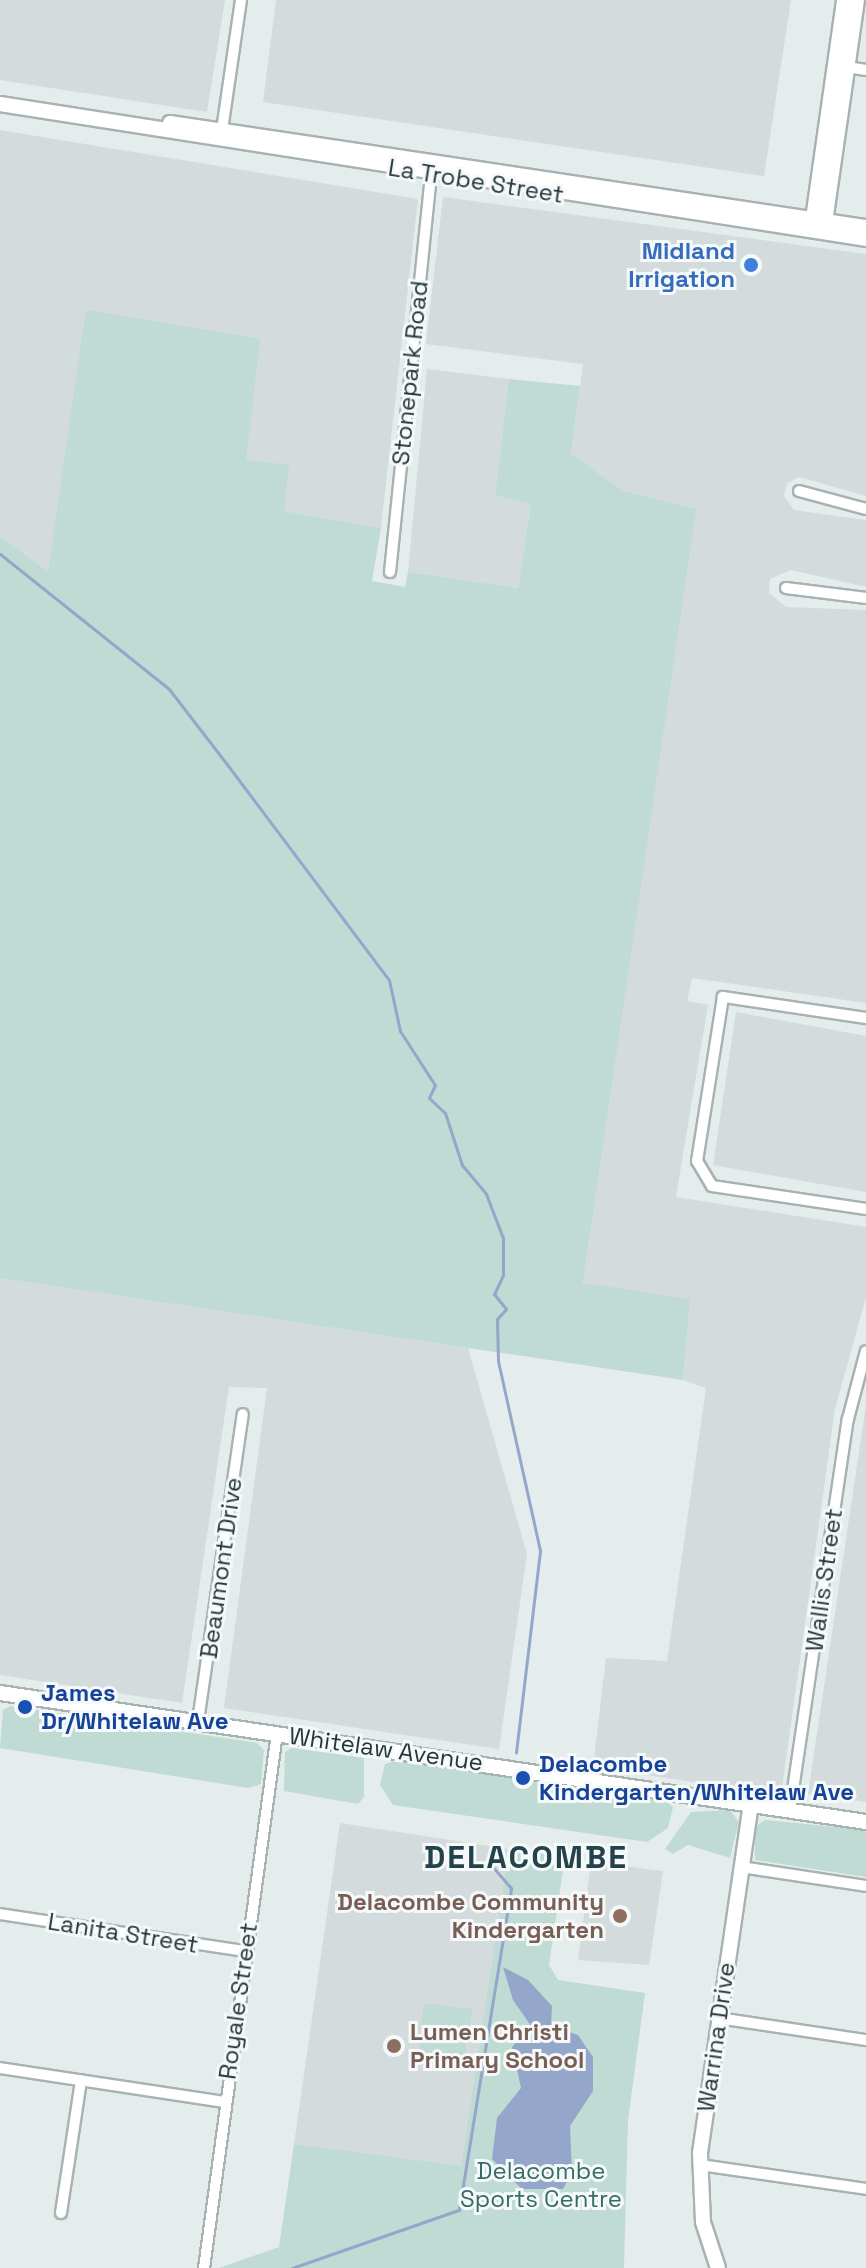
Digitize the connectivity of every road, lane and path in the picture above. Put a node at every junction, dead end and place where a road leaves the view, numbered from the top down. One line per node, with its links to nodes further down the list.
1 (241, 0): 7 (street)
2 (844, 0): 4 (street)
3 (857, 0): 4 (street)
4 (842, 66): 5 (street); 9 (street)
5 (866, 70)
6 (0, 104): 7 (street, La Trobe Street)
7 (221, 135): 8 (street, La Trobe Street)
8 (431, 169): 9 (street, La Trobe Street); 14 (street, Stonepark Road)
9 (818, 226): 10 (street, La Trobe Street); 11 (street, La Trobe Street)
10 (866, 227)
11 (866, 239)
12 (799, 491): 13 (street)
13 (866, 509)
14 (390, 572)
15 (786, 588): 16 (street)
16 (866, 598)
17 (866, 1018): 18 (street)
18 (866, 1209)
19 (866, 1351): 25 (street, Wallis Street)
20 (243, 1414): 22 (street, Beaumont Drive)
21 (0, 1693): 22 (street, Whitelaw Avenue)
22 (198, 1721): 23 (street, Whitelaw Avenue)
23 (277, 1733): 24 (street, Whitelaw Avenue); 30 (street, Royale Street)
24 (751, 1804): 25 (street, Whitelaw Avenue); 27 (street, Warrina Drive)
25 (790, 1810): 26 (street, Whitelaw Avenue)
26 (866, 1822)
27 (741, 1867): 28 (street); 31 (street, Warrina Drive)
28 (866, 1886)
29 (0, 1914): 30 (street, Lanita Street)
30 (245, 1951): 35 (street, Royale Street)
31 (718, 2018): 32 (street); 36 (street, Warrina Drive)
32 (866, 2040)
33 (0, 2068): 34 (street)
34 (81, 2080): 35 (street); 38 (street)
35 (224, 2102): 39 (street, Royale Street)
36 (700, 2165): 37 (street); 40 (street, Warrina Drive)
37 (866, 2189)
38 (61, 2213)
39 (204, 2268)
40 (718, 2268)

